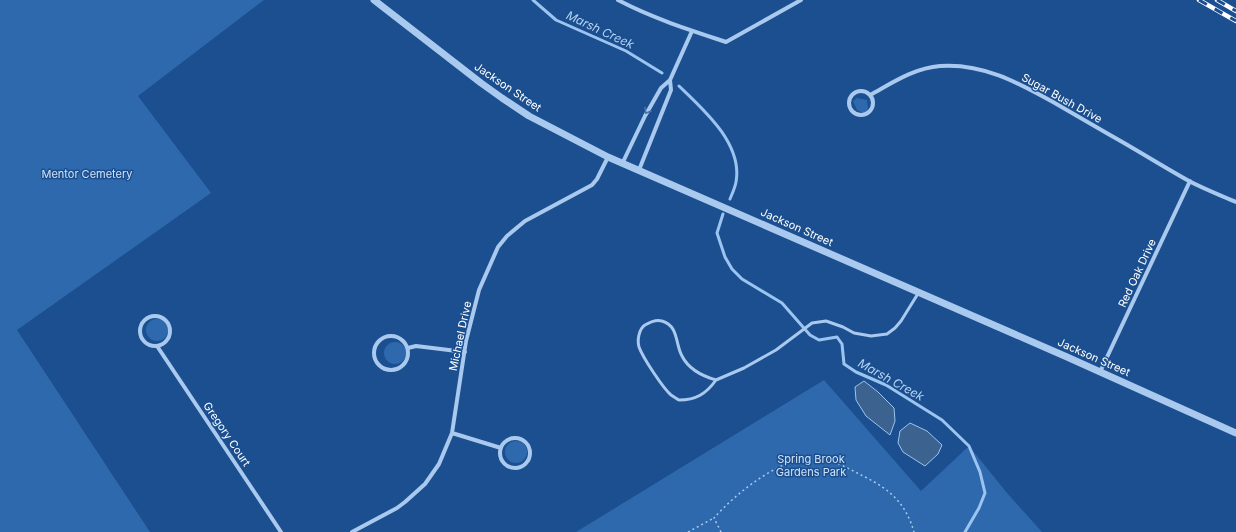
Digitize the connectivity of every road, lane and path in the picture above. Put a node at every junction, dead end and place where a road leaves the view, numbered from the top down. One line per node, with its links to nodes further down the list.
1 (374, 0): 7 (street, Jackson Street)
2 (618, 0): 4 (street)
3 (801, 0): 4 (street)
4 (692, 31): 5 (street)
5 (670, 80): 8 (street, one-way to 8); 9 (street)
6 (870, 95): 6 (street, Sugar Bush Drive); 10 (street, Sugar Bush Drive)
7 (608, 157): 8 (street, Jackson Street); 15 (street, Michael Drive)
8 (622, 164): 9 (street, Jackson Street)
9 (640, 170): 12 (street, Jackson Street)
10 (1190, 181): 11 (street, Sugar Bush Drive); 16 (street, Red Oak Drive)
11 (1236, 202)
12 (919, 292): 16 (street, Jackson Street); 17 (lane)
13 (158, 346): 13 (street, Gregory Court); 22 (street, Gregory Court)
14 (408, 348): 14 (street); 15 (street)
15 (465, 352): 18 (street, Michael Drive)
16 (1100, 372): 19 (street, Jackson Street)
17 (716, 380): 17 (lane)
18 (452, 433): 20 (street); 23 (street, Michael Drive)
19 (1236, 433)
20 (500, 448): 20 (street)
21 (714, 518): 24 (path); 25 (path); 26 (path)
22 (281, 532)
23 (352, 532)
24 (688, 532)
25 (721, 532)
26 (914, 532)

